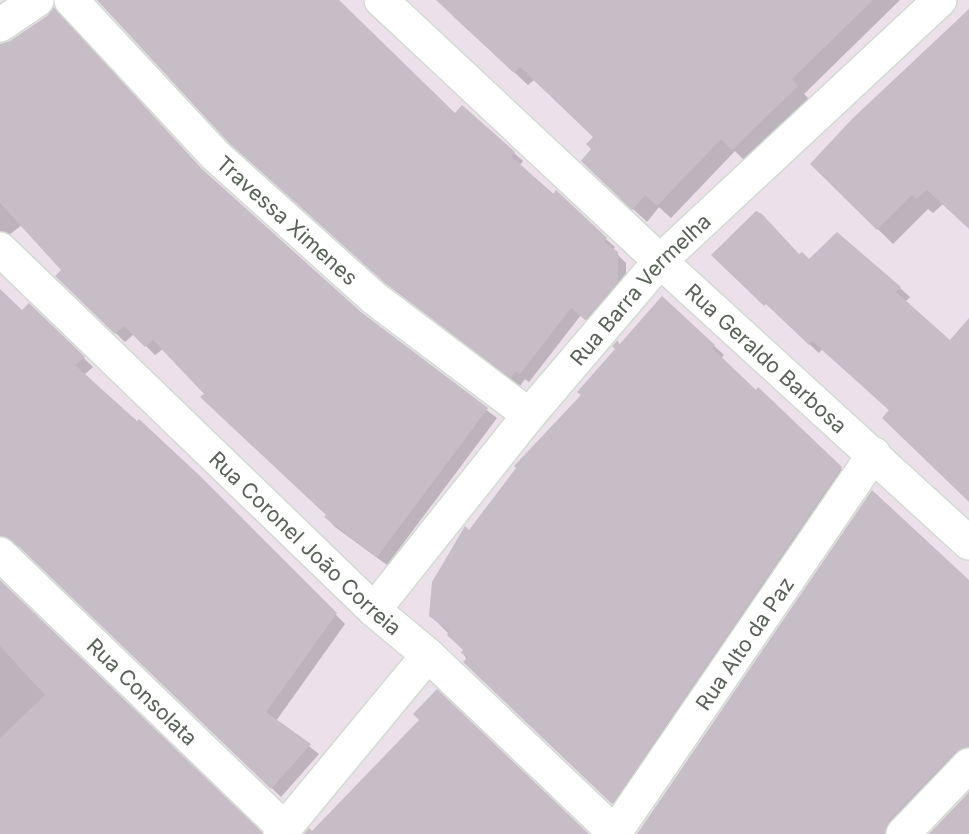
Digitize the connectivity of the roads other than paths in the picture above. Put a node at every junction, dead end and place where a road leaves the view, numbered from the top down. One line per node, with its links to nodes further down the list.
1 (37, 0): 5 (street)
2 (70, 0): 8 (street, Travessa Ximenes)
3 (381, 0): 7 (street, Rua Geraldo Barbosa)
4 (940, 0): 7 (street, Rua Barra Vermelha)
5 (0, 25)
6 (0, 249): 12 (street, Rua Coronel João Correia)
7 (660, 261): 8 (street, Rua Barra Vermelha); 9 (street, Rua Geraldo Barbosa)
8 (529, 415): 12 (street, Rua Barra Vermelha)
9 (874, 454): 10 (street, Rua Geraldo Barbosa); 16 (street, Rua Alto da Paz)
10 (969, 543)
11 (0, 554): 15 (street, Rua Consolata)
12 (374, 610): 13 (street, Rua Coronel João Correia)
13 (428, 655): 15 (street); 16 (street, Rua Coronel João Correia)
14 (969, 765): 17 (street)
15 (282, 832)
16 (615, 834)
17 (903, 834)

